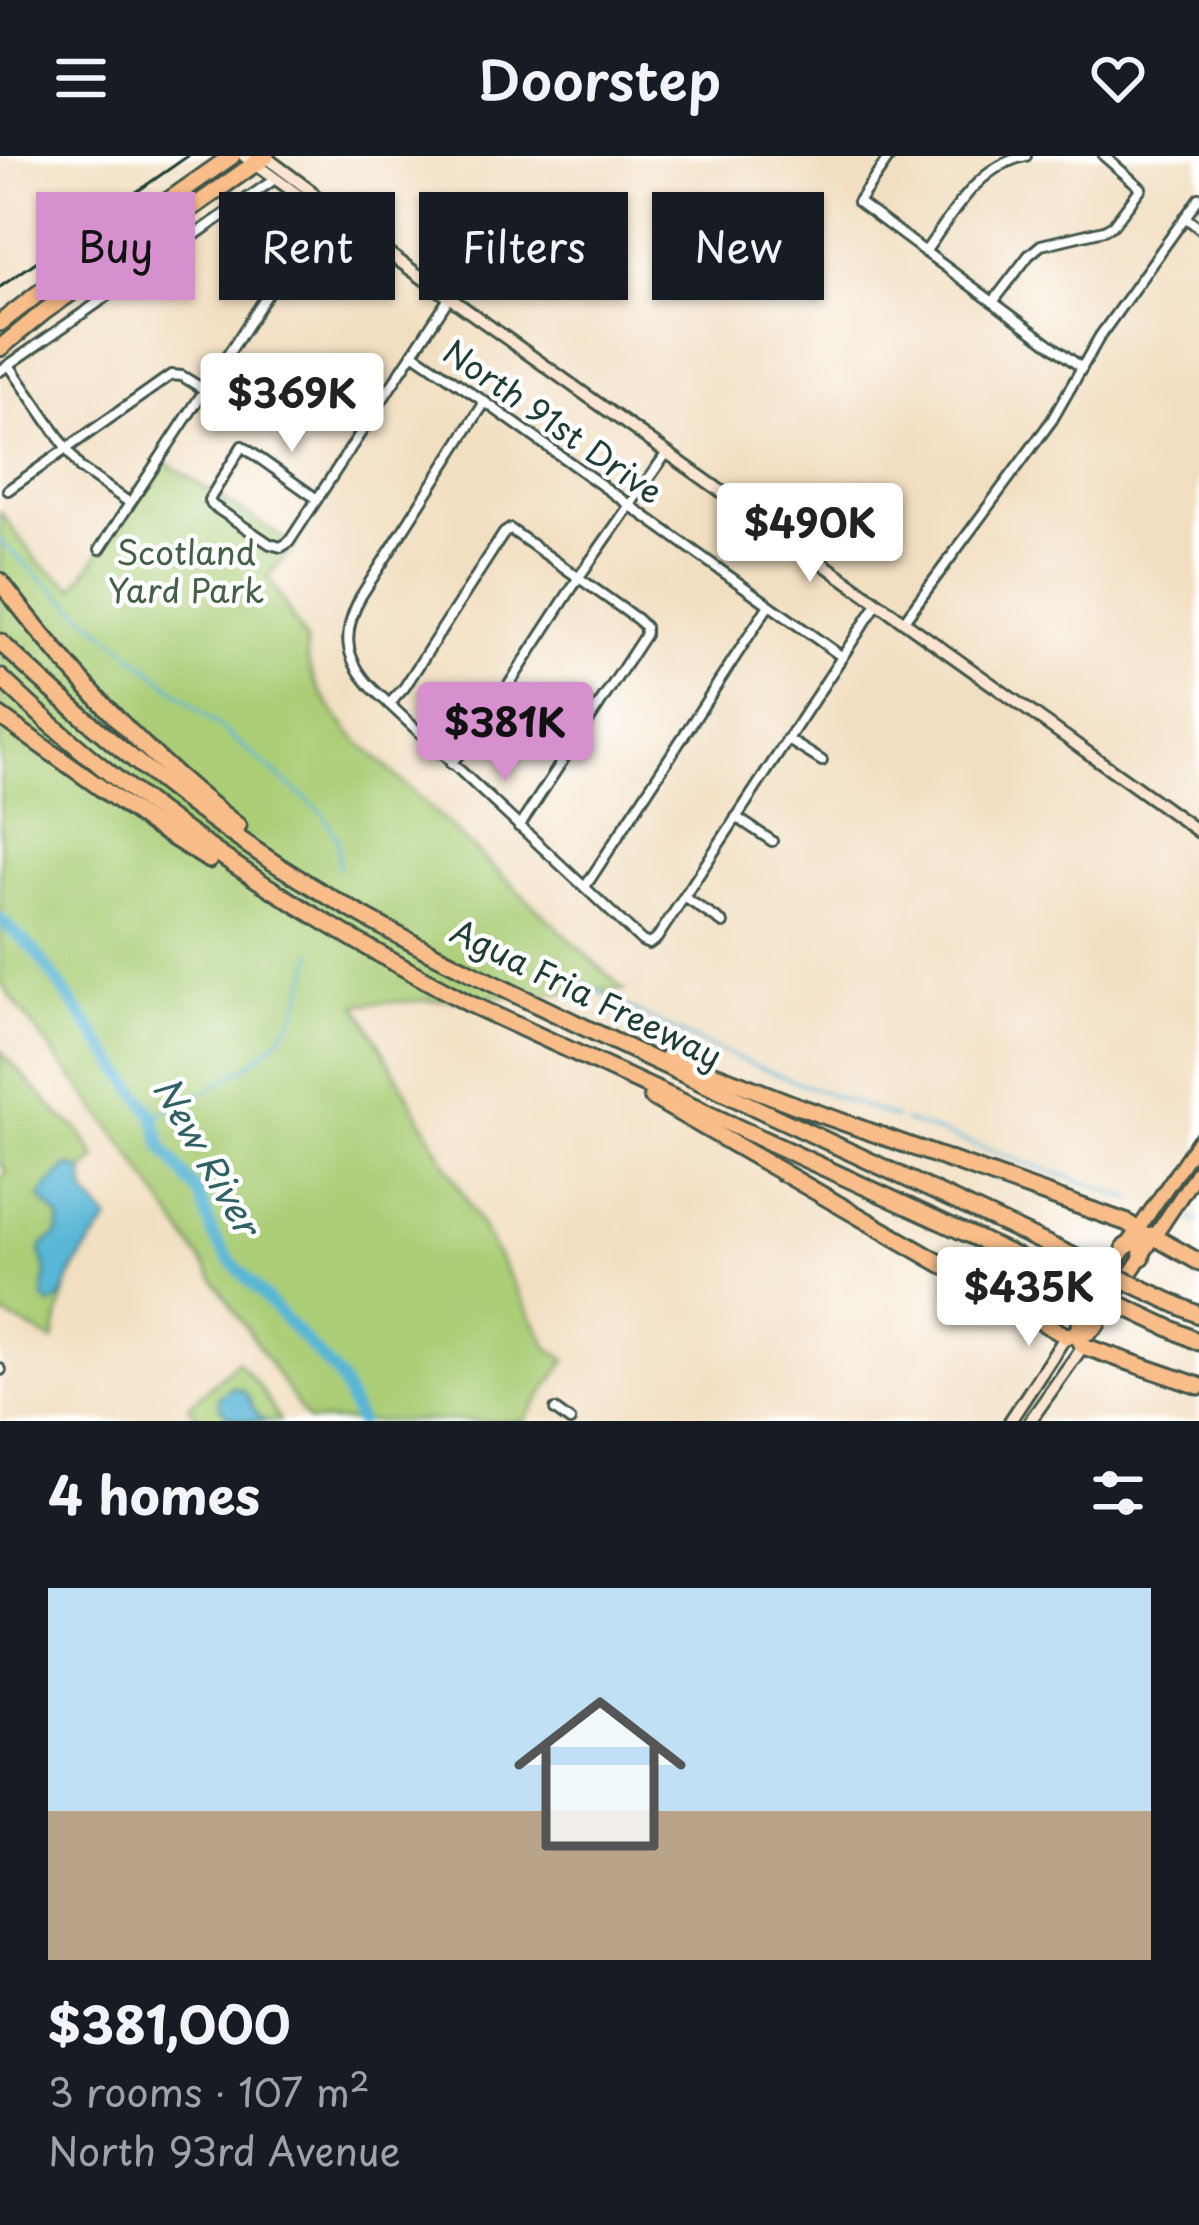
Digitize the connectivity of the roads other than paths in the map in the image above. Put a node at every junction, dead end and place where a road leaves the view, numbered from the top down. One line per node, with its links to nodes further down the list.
1 (232, 156): 21 (highway)
2 (890, 156): 14 (street)
3 (1026, 156): 14 (street)
4 (1104, 156): 20 (street)
5 (259, 158): 6 (main road); 8 (main road); 10 (highway)
6 (275, 178): 7 (main road); 13 (street)
7 (294, 192)
8 (313, 192)
9 (1199, 198): 11 (street)
10 (195, 205)
11 (1185, 218): 12 (street); 25 (street)
12 (1199, 228)
13 (195, 234)
14 (925, 252): 20 (street)
15 (61, 300): 22 (highway)
16 (100, 300): 24 (street)
17 (265, 300): 26 (street)
18 (448, 300): 23 (street)
19 (452, 300): 29 (main road)
20 (993, 302): 25 (street)
21 (0, 323)
22 (0, 348)
23 (412, 353): 27 (street, North 91st Drive); 31 (street)
24 (4, 368): 28 (street)
25 (1082, 368): 39 (street)
26 (205, 390): 28 (street); 32 (street)
27 (485, 402): 33 (street, North 91st Drive); 43 (street)
28 (66, 449): 30 (street); 32 (street)
29 (666, 454): 33 (street); 37 (main road)
30 (8, 490)
31 (317, 499): 31 (street)
32 (130, 503): 34 (street)
33 (630, 506): 35 (street); 38 (street, North 91st Drive)
34 (100, 549)
35 (579, 578): 43 (street); 47 (street); 49 (street)
36 (0, 580): 52 (highway)
37 (877, 604): 39 (main road); 41 (street)
38 (769, 605): 41 (street, North 91st Drive); 54 (street)
39 (903, 622): 50 (main road)
40 (0, 642): 52 (highway, Agua Fria Freeway)
41 (842, 656): 45 (street)
42 (0, 677): 53 (highway, Agua Fria Freeway)
43 (389, 704): 47 (street)
44 (0, 716): 53 (highway)
45 (787, 739): 46 (street); 48 (street)
46 (822, 761)
47 (451, 764): 49 (street)
48 (736, 818): 51 (street); 55 (street)
49 (519, 827): 54 (street)
50 (1199, 832)
51 (772, 841)
52 (274, 862): 57 (highway, Agua Fria Freeway)
53 (261, 883): 58 (highway, Agua Fria Freeway)
54 (585, 887): 55 (street)
55 (684, 897): 56 (street)
56 (723, 922)
57 (480, 978): 61 (highway); 66 (highway, Agua Fria Freeway, bridge)
58 (468, 1003): 68 (highway); 69 (highway, Agua Fria Freeway, bridge)
59 (1199, 1140): 61 (main road)
60 (1199, 1169): 61 (main road)
61 (1145, 1234): 62 (highway); 63 (highway); 64 (highway)
62 (1125, 1247): 65 (main road)
63 (1142, 1257): 67 (main road)
64 (1199, 1262)
65 (1083, 1311): 68 (highway)
66 (1199, 1315)
67 (1097, 1324): 68 (highway)
68 (1075, 1339): 70 (highway); 73 (main road); 74 (main road)
69 (1199, 1342)
70 (1199, 1387)
71 (555, 1410): 72 (street)
72 (570, 1421)
73 (1010, 1421)
74 (1030, 1421)

